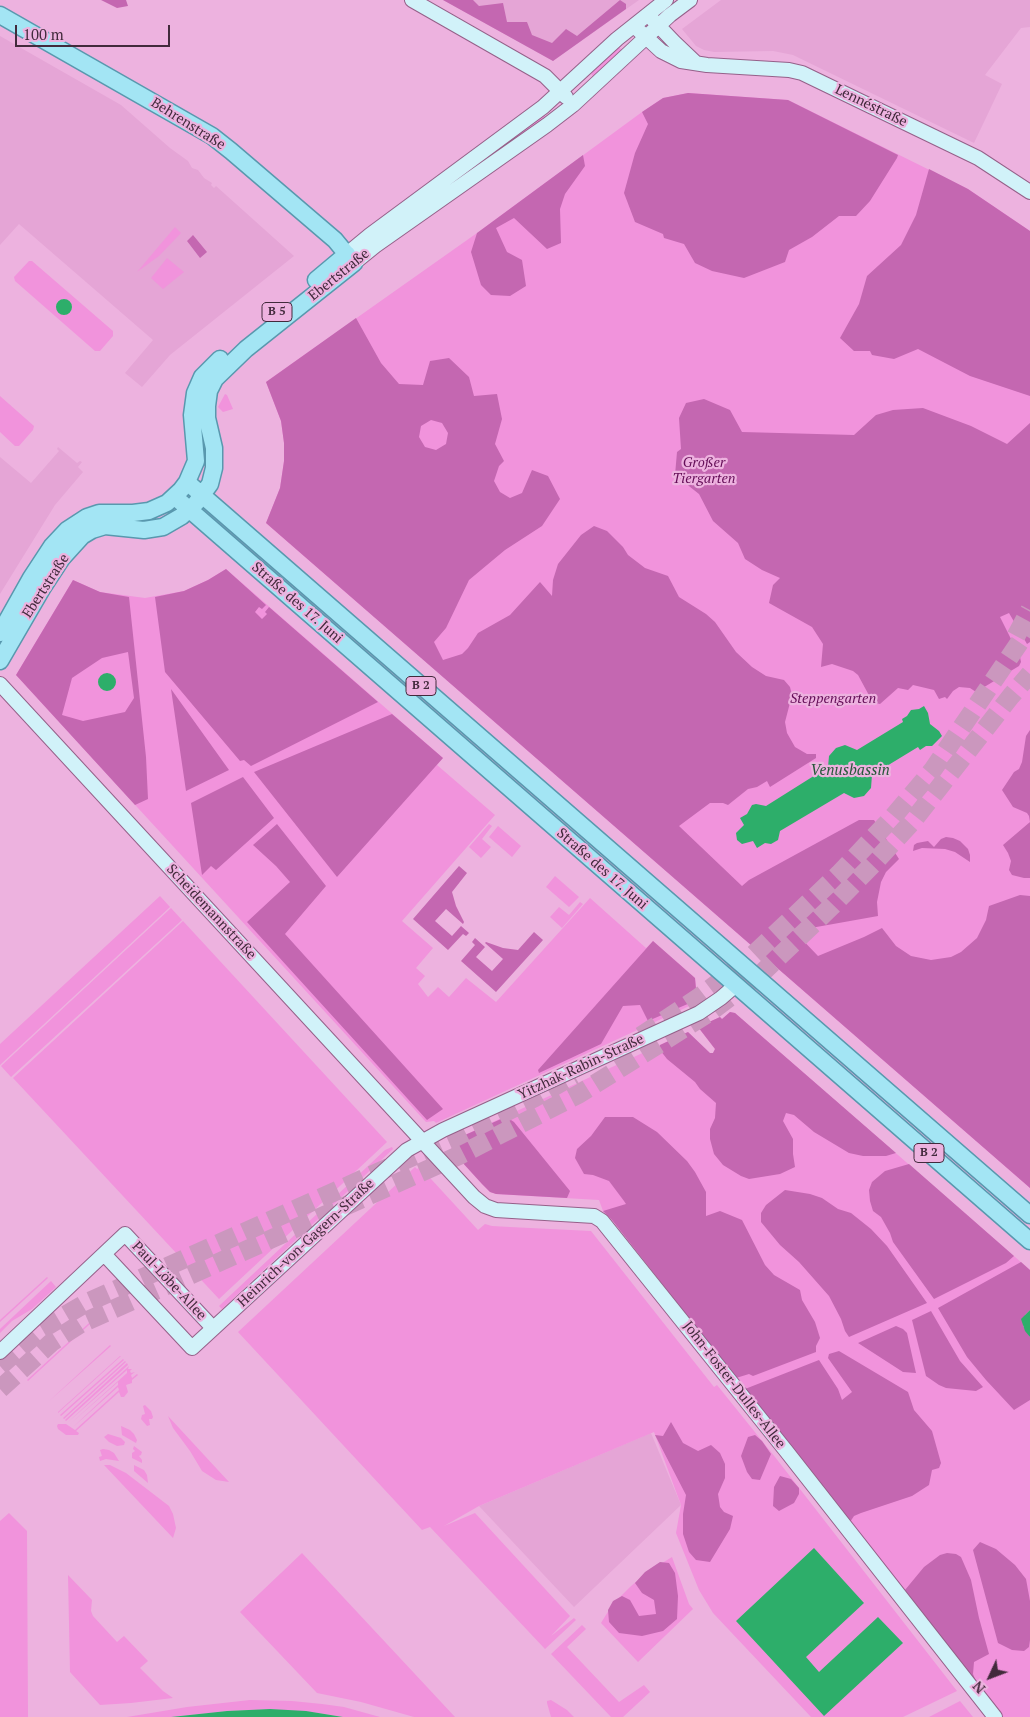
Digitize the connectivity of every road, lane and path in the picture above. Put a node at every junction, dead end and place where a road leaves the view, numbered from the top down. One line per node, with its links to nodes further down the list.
1 (412, 0): 10 (street)
2 (666, 0): 4 (street, Ebertstraße)
3 (690, 0): 7 (street, Ebertstraße)
4 (648, 14): 6 (street, Ebertstraße); 7 (street)
5 (0, 15): 13 (main road, Behrenstraße)
6 (634, 26): 8 (street); 10 (street, Ebertstraße)
7 (658, 26): 8 (street, Ebertstraße); 9 (street)
8 (646, 38): 9 (street, Lennéstraße); 11 (street, Ebertstraße)
9 (698, 63): 12 (street, Lennéstraße)
10 (561, 91): 11 (street); 13 (street, Ebertstraße)
11 (573, 105): 13 (street, Ebertstraße)
12 (1030, 192)
13 (351, 258): 14 (main road, Ebertstraße / B 5); 15 (main road, Ebertstraße / B 5)
14 (187, 482): 15 (main road, Straße des 17. Juni / B 2); 16 (main road, Ebertstraße)
15 (202, 496): 17 (main road, Ebertstraße); 23 (main road, Straße des 17. Juni / B 2)
16 (175, 497): 17 (main road, Straße des 17. Juni); 18 (main road, Ebertstraße)
17 (190, 510): 19 (main road, Ebertstraße); 21 (main road, Straße des 17. Juni / B 2)
18 (0, 633)
19 (0, 661)
20 (0, 684): 22 (street, Scheidemannstraße)
21 (736, 985): 22 (street, Yitzhak-Rabin-Straße); 24 (main road, Straße des 17. Juni / B 2)
22 (421, 1141): 26 (street, Heinrich-von-Gagern-Straße); 29 (street, John-Foster-Dulles-Allee)
23 (1030, 1215)
24 (1030, 1241)
25 (104, 1254): 26 (street, Paul-Löbe-Allee); 27 (street, Paul-Löbe-Allee); 28 (street)
26 (213, 1328): 27 (street, Heinrich-von-Gagern-Straße)
27 (192, 1348)
28 (0, 1352)
29 (995, 1717)

